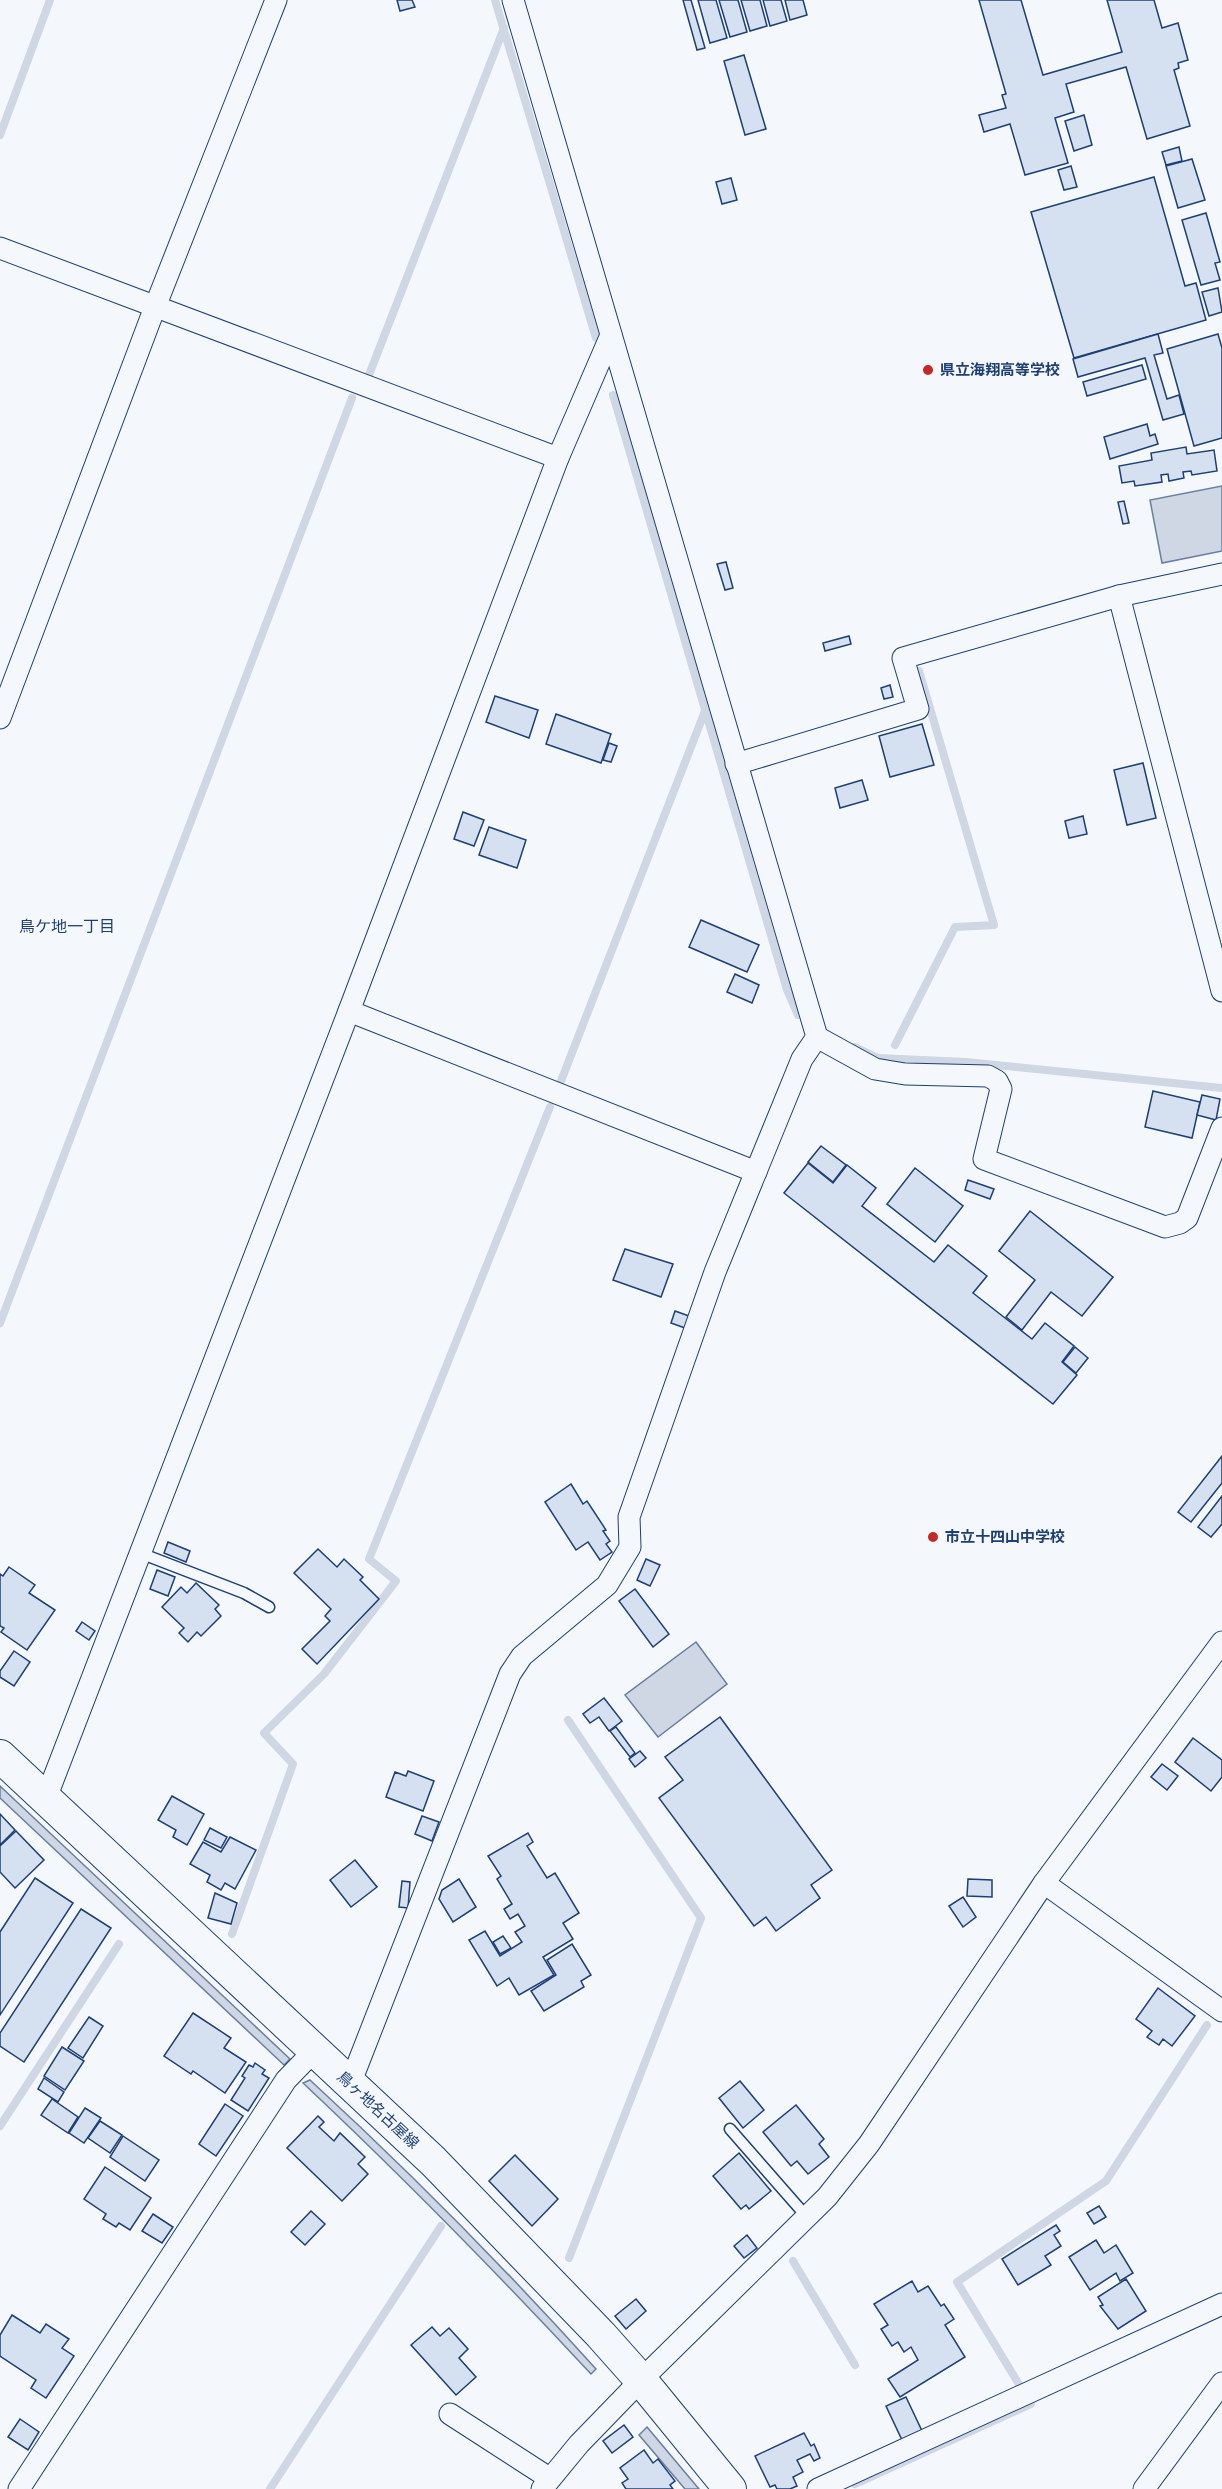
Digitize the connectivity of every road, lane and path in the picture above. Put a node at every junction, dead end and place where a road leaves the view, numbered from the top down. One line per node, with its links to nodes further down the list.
1 (276, 0): 4 (street)
2 (513, 0): 5 (street)
3 (0, 248): 4 (street)
4 (155, 308): 6 (street); 9 (street)
5 (611, 335): 6 (street); 10 (street)
6 (558, 458): 12 (street)
7 (1222, 574): 8 (street)
8 (1119, 596): 10 (street); 11 (street)
9 (0, 718)
10 (736, 764): 13 (street)
11 (1222, 991)
12 (349, 1011): 15 (street); 16 (street)
13 (817, 1037): 14 (street); 15 (street)
14 (1222, 1128)
15 (756, 1172): 24 (street)
16 (140, 1553): 17 (lane); 20 (street)
17 (269, 1607)
18 (1222, 1642): 21 (street)
19 (0, 1756): 20 (main road, 鳥ヶ地名古屋線)
20 (46, 1798): 23 (main road, 鳥ヶ地名古屋線)
21 (1044, 1883): 22 (street); 26 (street)
22 (1222, 2012)
23 (315, 2050): 24 (main road, 鳥ヶ地名古屋線); 32 (street)
24 (350, 2084): 28 (main road, 鳥ヶ地名古屋線)
25 (730, 2129): 26 (lane)
26 (807, 2217): 28 (street)
27 (1222, 2304): 34 (street)
28 (641, 2380): 31 (street); 33 (main road, 鳥ヶ地名古屋線)
29 (1222, 2383): 35 (street)
30 (450, 2414): 31 (street)
31 (546, 2484)
32 (19, 2489)
33 (730, 2489)
34 (818, 2489)
35 (1144, 2489)

